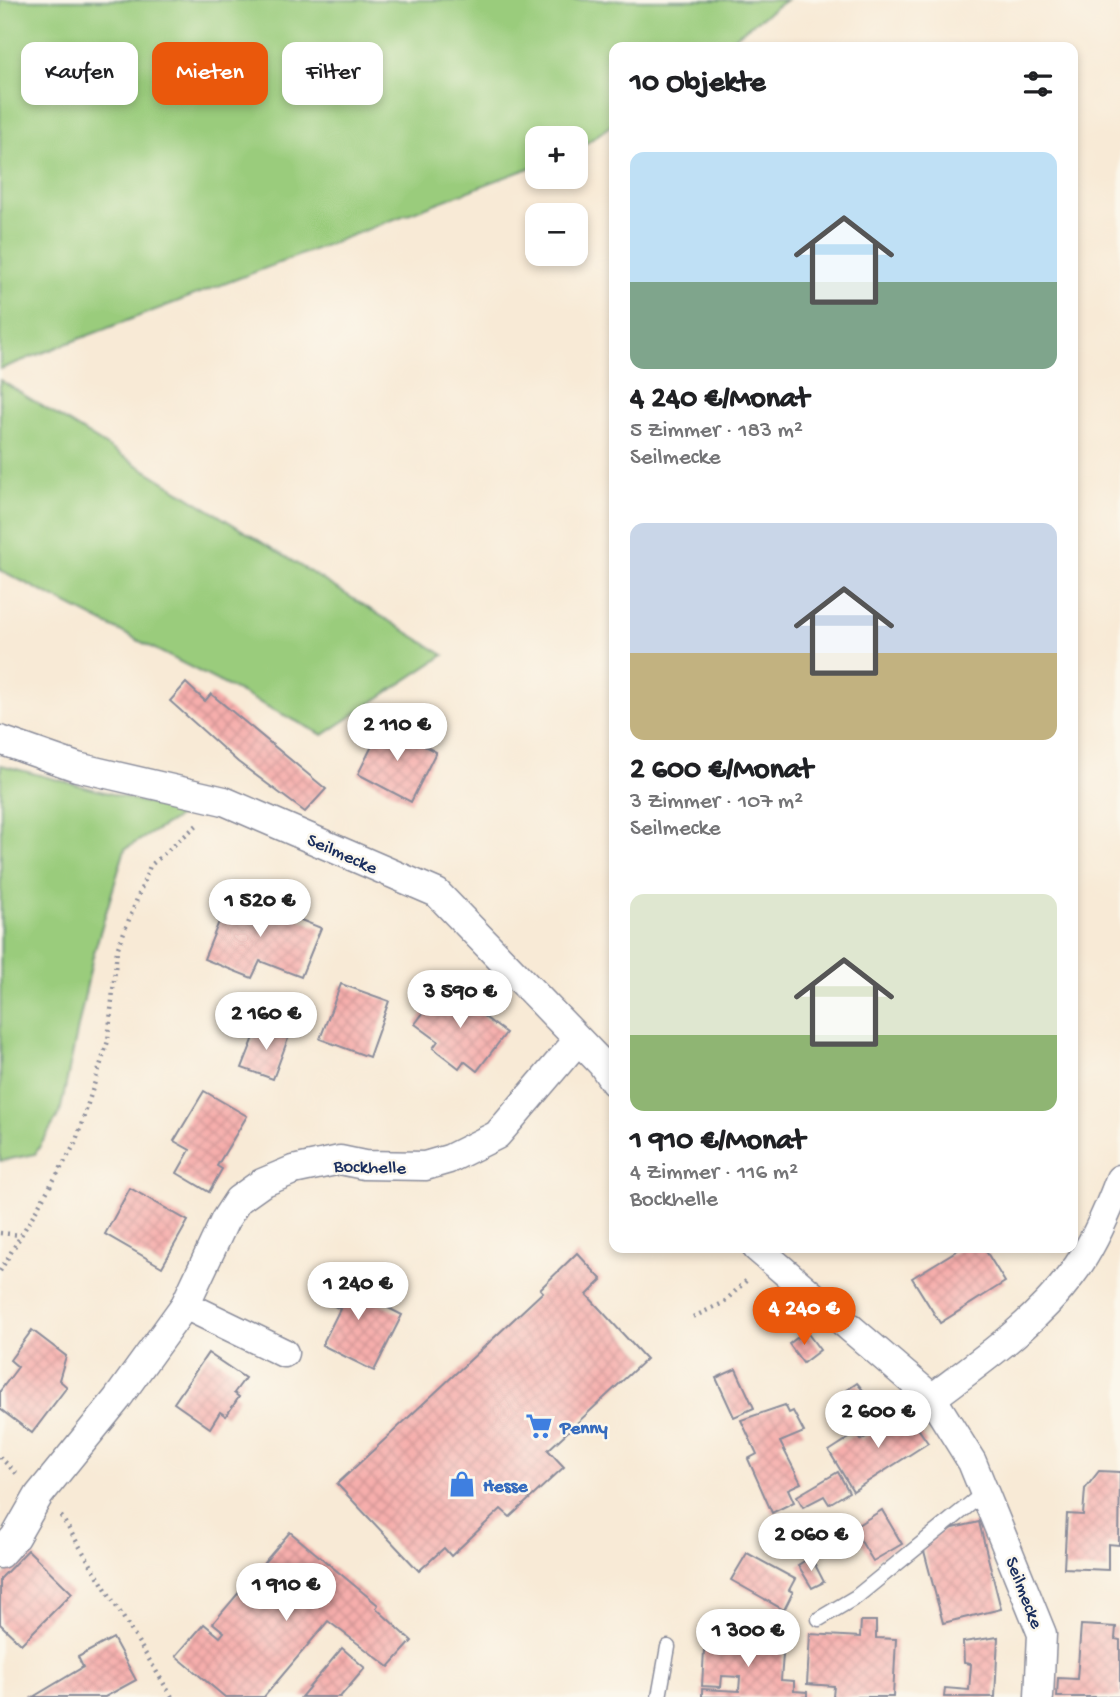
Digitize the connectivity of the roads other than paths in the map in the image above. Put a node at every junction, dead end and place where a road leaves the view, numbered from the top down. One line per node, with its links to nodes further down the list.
1 (0, 740): 2 (street, Seilmecke)
2 (578, 1040): 3 (street, Seilmecke); 6 (street, Bockhelle)
3 (609, 1076)
4 (1120, 1178): 8 (street)
5 (763, 1253): 8 (street, Seilmecke)
6 (184, 1305): 7 (street); 10 (street, Bockhelle)
7 (284, 1353)
8 (932, 1398): 9 (street, Seilmecke)
9 (985, 1492): 11 (lane); 14 (street, Seilmecke)
10 (0, 1554)
11 (819, 1619)
12 (668, 1647): 13 (lane)
13 (659, 1697)
14 (1039, 1697)

